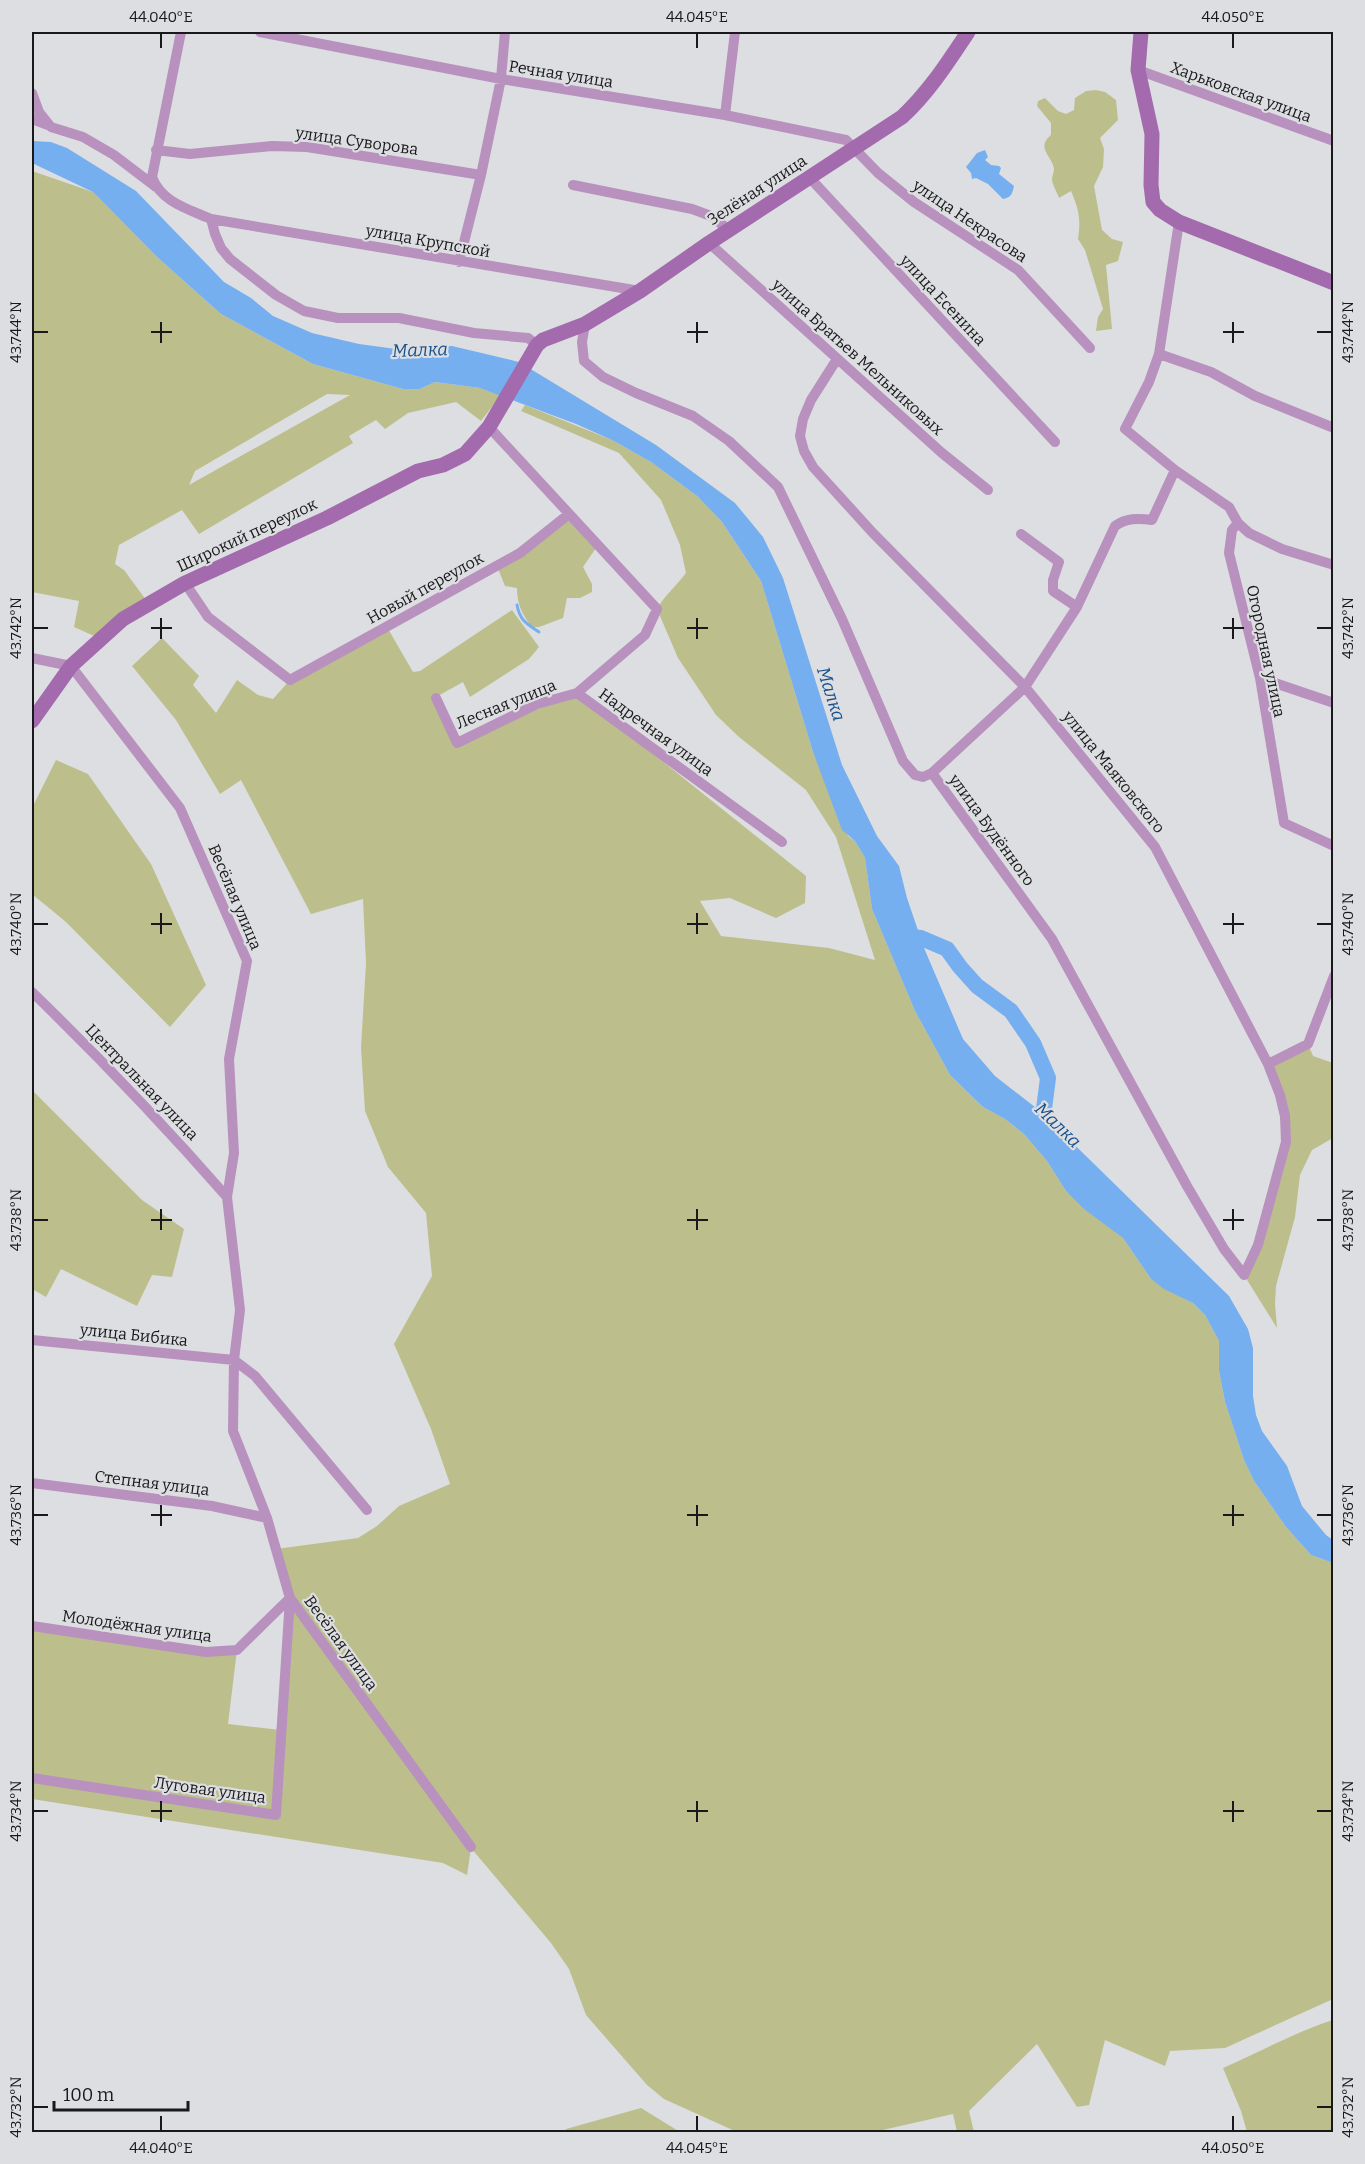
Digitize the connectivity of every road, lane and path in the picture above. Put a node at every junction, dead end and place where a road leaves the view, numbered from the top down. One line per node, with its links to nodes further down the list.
1 (181, 32): 15 (street)
2 (261, 32): 8 (street, Речная улица)
3 (505, 32): 8 (street)
4 (735, 32): 10 (street)
5 (968, 32): 14 (street, Зелёная улица)
6 (1141, 32): 7 (street)
7 (1138, 70): 13 (street, Харьковская улица); 21 (street)
8 (501, 80): 10 (street, Речная улица); 16 (street)
9 (32, 93): 12 (street)
10 (725, 115): 14 (street, Речная улица)
11 (32, 119): 12 (street)
12 (51, 126): 19 (street)
13 (1334, 141)
14 (854, 149): 17 (street, Зелёная улица); 29 (street, улица Некрасова)
15 (156, 150): 16 (street, улица Суворова); 19 (street)
16 (481, 176): 24 (street)
17 (809, 177): 22 (street, Зелёная улица); 34 (street, улица Есенина)
18 (573, 185): 22 (street)
19 (156, 188): 20 (street, улица Крупской)
20 (211, 219): 24 (street, улица Крупской); 28 (street)
21 (1179, 222): 25 (street); 30 (street)
22 (729, 230): 23 (street, Зелёная улица)
23 (709, 243): 26 (street, Зелёная улица); 31 (street, улица Братьев Мельниковых)
24 (459, 262): 26 (street, улица Крупской)
25 (1334, 283)
26 (640, 291): 27 (street, Зелёная улица)
27 (585, 324): 28 (street, Зелёная улица); 51 (street, улица Будённого)
28 (537, 345): 32 (street, Широкий переулок)
29 (1090, 348)
30 (1159, 354): 33 (street); 35 (street)
31 (837, 358): 36 (street, улица Братьев Мельниковых); 46 (street, улица Маяковского)
32 (489, 427): 37 (street, Надречная улица); 41 (street, Широкий переулок)
33 (1334, 428)
34 (1055, 442)
35 (1175, 470): 38 (street); 42 (street)
36 (988, 490)
37 (569, 514): 41 (street, Новый переулок); 47 (street, Надречная улица)
38 (1238, 523): 40 (street); 45 (street, Огородная улица)
39 (1021, 534): 42 (street)
40 (1334, 565)
41 (185, 583): 44 (street, Широкий переулок)
42 (1077, 607): 46 (street)
43 (32, 658): 44 (street)
44 (71, 666): 50 (street, Широкий переулок); 57 (street, Весёлая улица)
45 (1260, 678): 49 (street); 53 (street, Огородная улица)
46 (1025, 687): 51 (street); 56 (street, улица Маяковского)
47 (577, 693): 48 (street, Лесная улица); 52 (street, Надречная улица)
48 (436, 698)
49 (1334, 704)
50 (32, 721)
51 (932, 773): 58 (street, улица Будённого)
52 (782, 842)
53 (1334, 846)
54 (1334, 976): 56 (street)
55 (32, 992): 57 (street, Центральная улица)
56 (1268, 1064): 58 (street, улица Маяковского)
57 (226, 1197): 60 (street, Весёлая улица)
58 (1244, 1275)
59 (32, 1340): 60 (street, улица Бибика)
60 (234, 1360): 62 (street); 63 (street, Весёлая улица)
61 (32, 1483): 63 (street, Степная улица)
62 (368, 1510)
63 (267, 1518): 64 (street, Весёлая улица)
64 (290, 1599): 65 (street, Молодёжная улица); 66 (street, Луговая улица); 67 (street, Весёлая улица)
65 (32, 1626)
66 (32, 1778)
67 (471, 1847)

